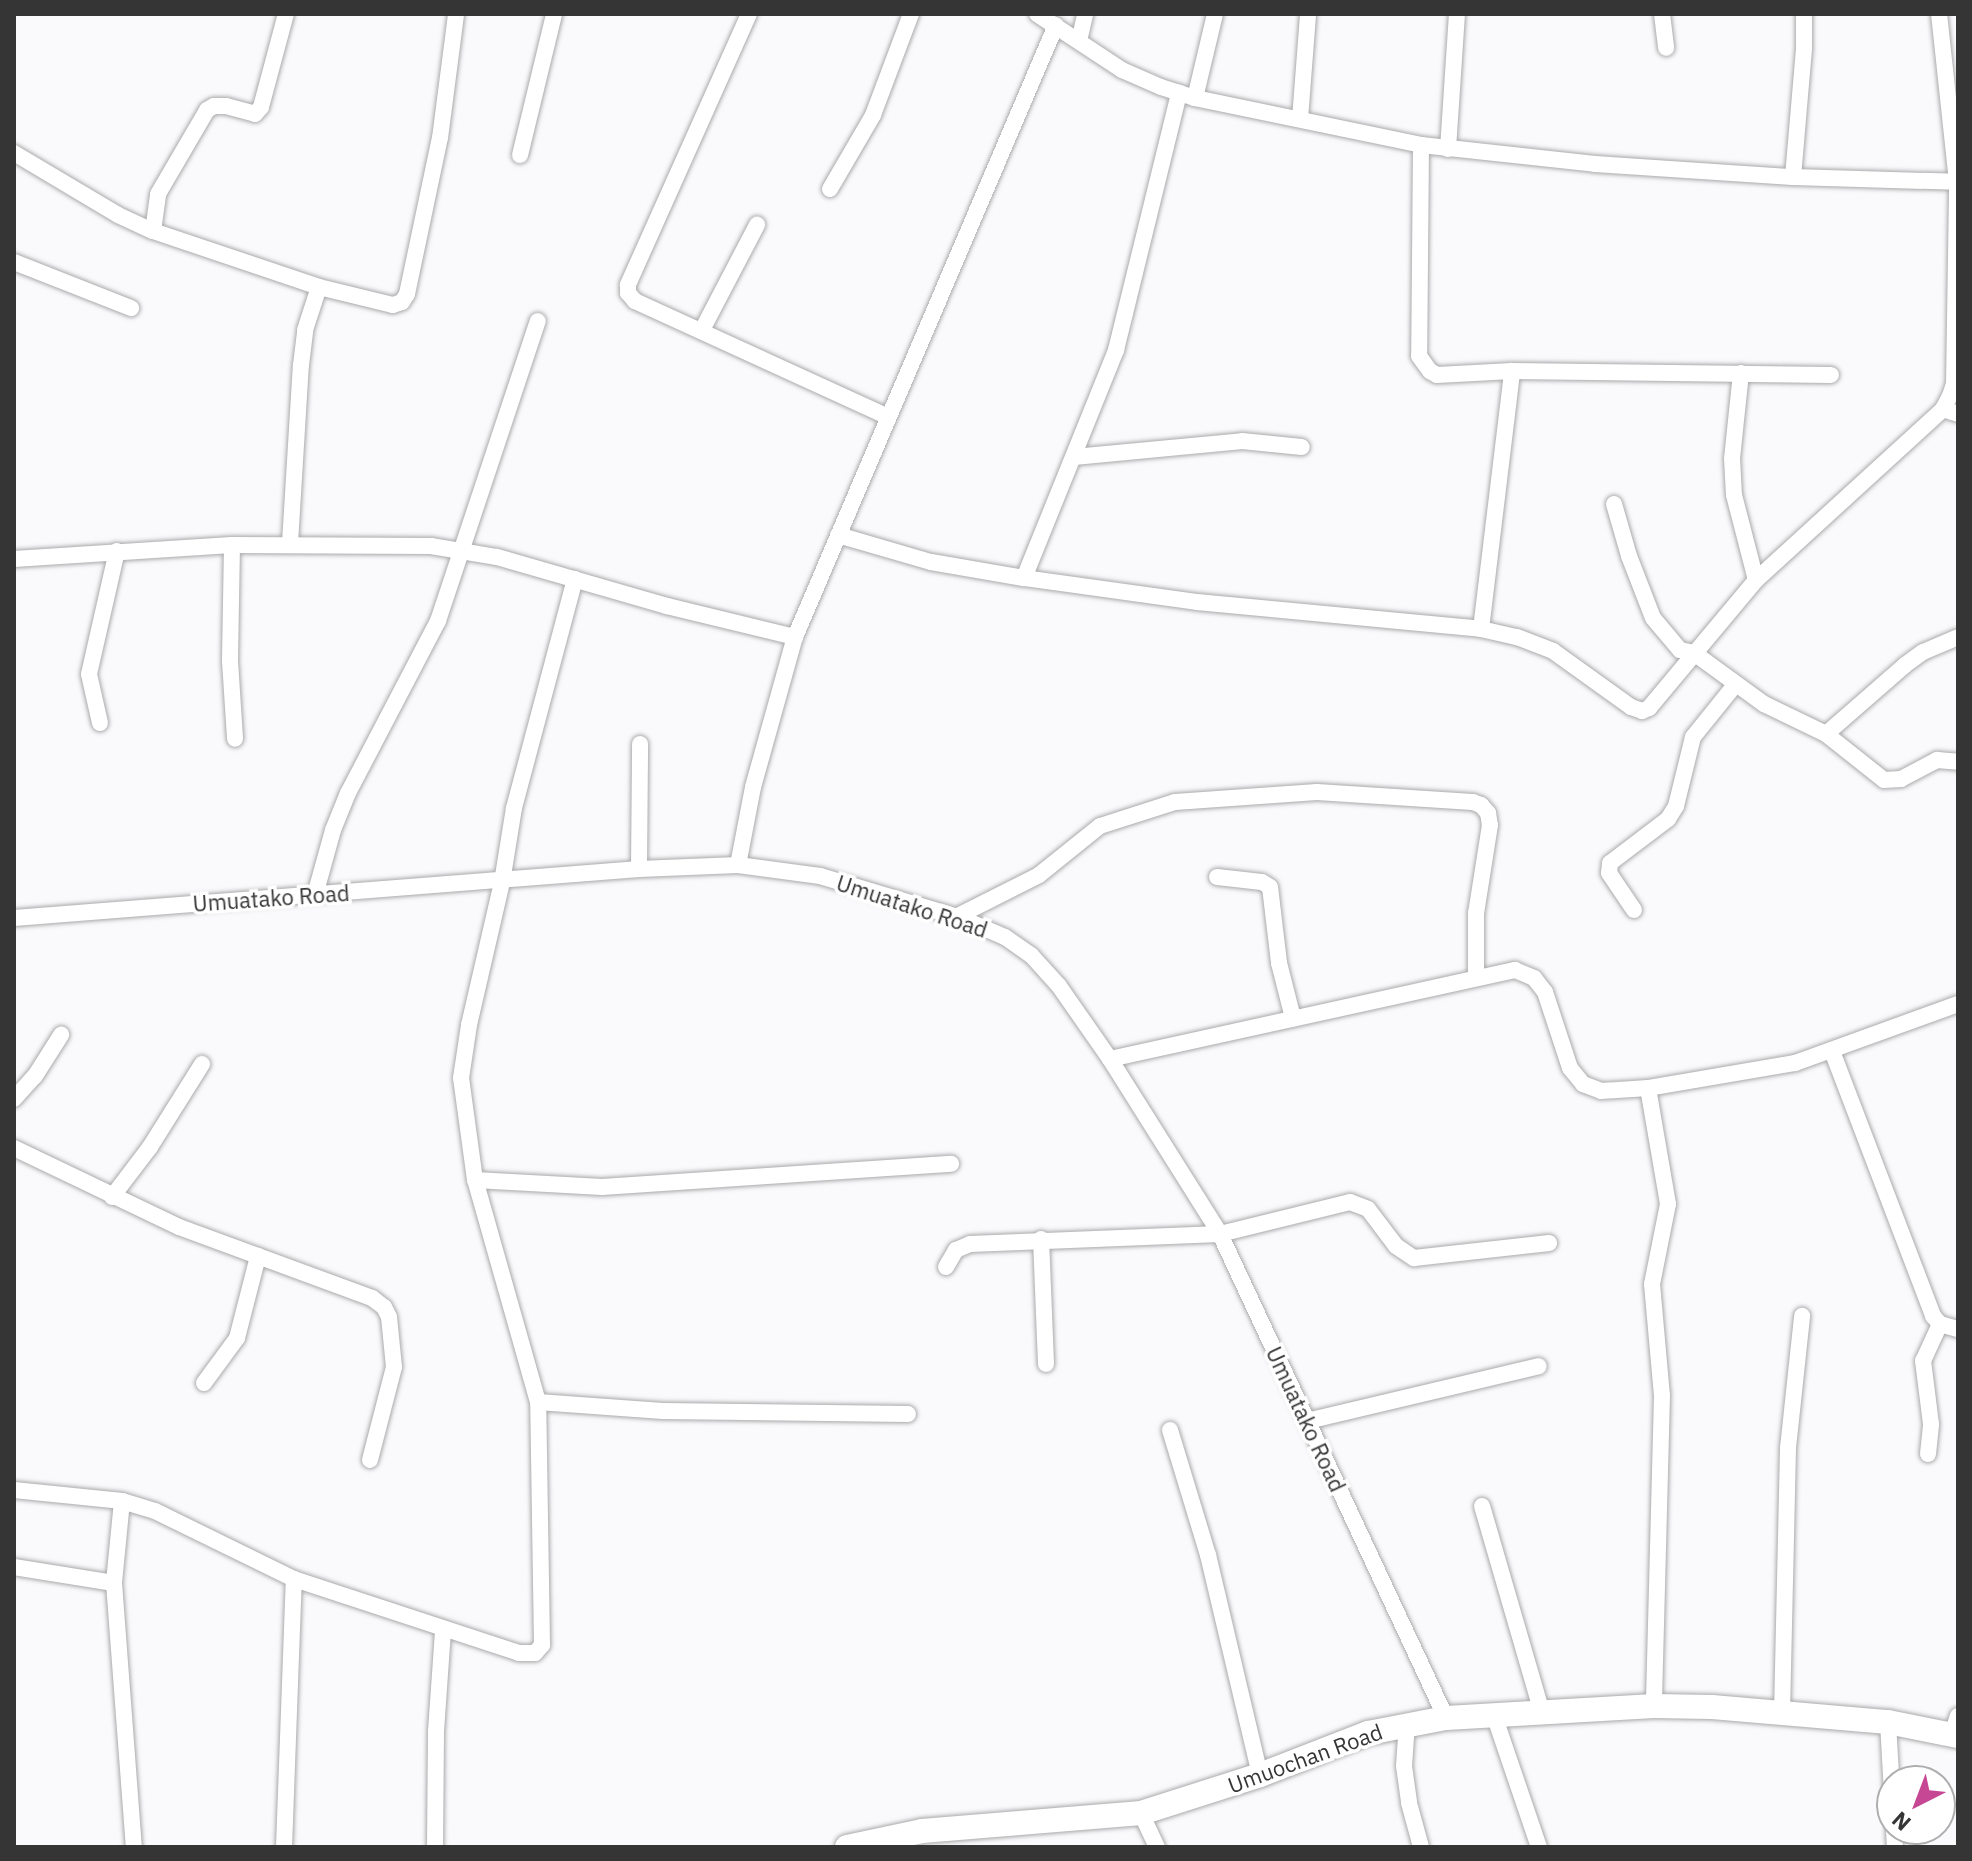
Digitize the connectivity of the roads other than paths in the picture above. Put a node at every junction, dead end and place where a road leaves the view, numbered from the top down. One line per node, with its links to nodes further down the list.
1 (286, 14): 28 (street)
2 (456, 14): 30 (street)
3 (554, 14): 23 (street)
4 (749, 14): 33 (street)
5 (911, 14): 26 (street)
6 (1037, 14): 14 (street)
7 (1085, 14): 15 (street)
8 (1215, 14): 18 (street)
9 (1308, 14): 19 (street)
10 (1457, 14): 21 (street)
11 (1662, 14): 16 (street)
12 (1804, 14): 24 (street)
13 (1939, 14): 17 (street)
14 (1056, 25): 15 (street); 38 (street)
15 (1079, 41): 18 (street)
16 (1666, 48)
17 (1950, 66): 25 (street)
18 (1187, 95): 19 (street); 40 (street)
19 (1300, 119): 20 (street)
20 (1421, 145): 21 (street); 34 (street)
21 (1448, 149): 24 (street)
22 (14, 153): 28 (street)
23 (520, 155)
24 (1793, 177): 25 (street)
25 (1957, 182): 37 (street)
26 (830, 189)
27 (757, 225): 33 (street)
28 (153, 231): 30 (street)
29 (14, 262): 31 (street)
30 (319, 287): 43 (street)
31 (131, 308)
32 (538, 321): 45 (street)
33 (702, 330): 38 (street)
34 (1512, 371): 35 (street); 51 (street)
35 (1741, 373): 36 (street); 50 (street)
36 (1831, 375)
37 (1950, 412): 50 (street)
38 (888, 417): 42 (street)
39 (1302, 447): 40 (street)
40 (1074, 457): 48 (street)
41 (1614, 504): 54 (street)
42 (838, 535): 48 (street); 52 (street)
43 (290, 543): 44 (street); 45 (street)
44 (232, 545): 46 (street); 58 (street)
45 (462, 550): 49 (street); 65 (street)
46 (117, 551): 47 (street); 56 (street)
47 (14, 559)
48 (1024, 578): 51 (street)
49 (575, 579): 52 (street); 64 (street)
50 (1756, 580): 54 (street)
51 (1481, 629): 54 (street)
52 (795, 637): 61 (street)
53 (1958, 637): 57 (street)
54 (1694, 653): 55 (street)
55 (1735, 685): 57 (street); 66 (street)
56 (100, 723)
57 (1826, 734): 60 (street)
58 (235, 739)
59 (640, 744): 62 (street)
60 (1958, 762)
61 (738, 865): 62 (street, Umuatako Road); 67 (street, Umuatako Road)
62 (639, 869): 64 (street, Umuatako Road)
63 (1217, 877): 71 (street)
64 (502, 882): 65 (street, Umuatako Road); 80 (street)
65 (315, 895): 68 (street, Umuatako Road)
66 (1634, 910)
67 (956, 917): 69 (street); 74 (street, Umuatako Road)
68 (14, 918)
69 (1476, 976): 71 (street); 76 (street)
70 (1958, 1004): 73 (street)
71 (1293, 1018): 74 (street)
72 (61, 1035): 77 (street)
73 (1832, 1051): 76 (street); 88 (street)
74 (1110, 1059): 82 (street, Umuatako Road)
75 (202, 1064): 81 (street)
76 (1648, 1088): 106 (street)
77 (14, 1099)
78 (14, 1148): 81 (street)
79 (951, 1164): 80 (street)
80 (475, 1180): 93 (street)
81 (112, 1197): 85 (street)
82 (1220, 1234): 83 (street); 84 (street); 95 (street, Umuatako Road)
83 (1041, 1239): 86 (street); 90 (street)
84 (1549, 1243)
85 (258, 1256): 92 (street); 98 (street)
86 (946, 1267)
87 (1802, 1316): 108 (street)
88 (1940, 1324): 89 (street); 97 (street)
89 (1958, 1329)
90 (1046, 1364)
91 (1539, 1366): 95 (street)
92 (204, 1383)
93 (538, 1402): 94 (street); 105 (street)
94 (908, 1414)
95 (1307, 1421): 110 (street, Umuatako Road)
96 (1170, 1430): 115 (street)
97 (1928, 1454)
98 (370, 1460)
99 (14, 1490): 100 (street)
100 (122, 1501): 103 (street); 104 (street)
101 (1482, 1506): 107 (street)
102 (14, 1567): 104 (street)
103 (294, 1579): 105 (street); 118 (street)
104 (114, 1583): 117 (street)
105 (443, 1630): 119 (street)
106 (1654, 1706): 107 (street, Umuochan Road); 108 (street, Umuochan Road)
107 (1542, 1713): 109 (street, Umuochan Road)
108 (1782, 1713): 111 (street, Umuochan Road)
109 (1494, 1715): 110 (street, Umuochan Road); 123 (street)
110 (1446, 1718): 112 (street, Umuochan Road)
111 (1888, 1722): 113 (street, Umuochan Road); 114 (street)
112 (1407, 1723): 115 (street, Umuochan Road); 122 (street)
113 (1956, 1728)
114 (1890, 1765)
115 (1260, 1775): 116 (street, Umuochan Road)
116 (1141, 1813): 120 (street, Umuochan Road); 121 (street)
117 (134, 1847)
118 (284, 1847)
119 (435, 1847)
120 (847, 1847)
121 (1157, 1847)
122 (1420, 1847)
123 (1539, 1847)

